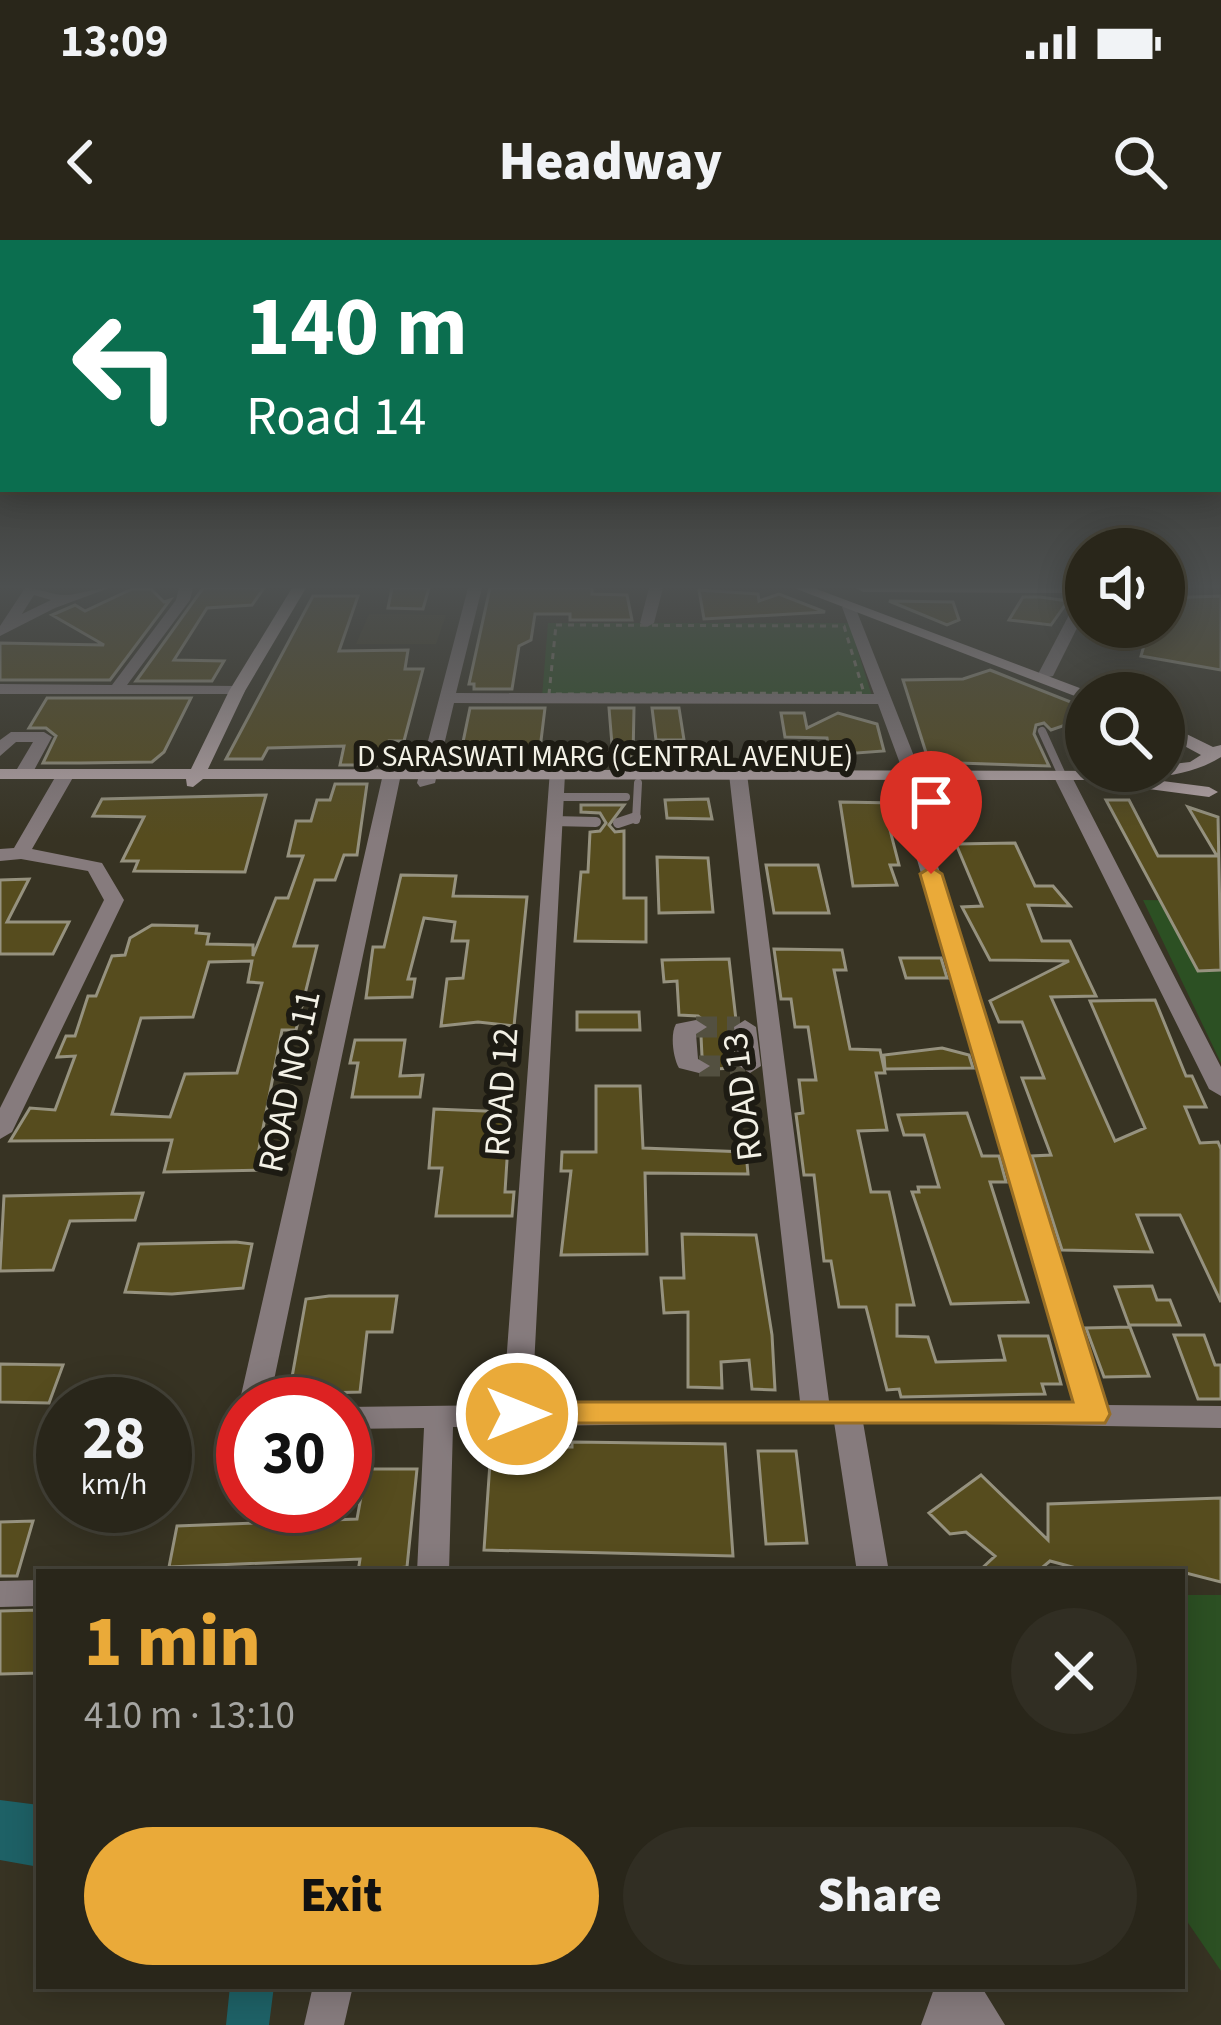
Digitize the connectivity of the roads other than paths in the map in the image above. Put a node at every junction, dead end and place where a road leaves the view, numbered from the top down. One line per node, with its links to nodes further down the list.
1 (130, 671): 10 (street)
2 (249, 671): 11 (main road)
3 (454, 671): 12 (street)
4 (874, 671): 13 (street)
5 (1032, 671): 7 (main road)
6 (1047, 671): 7 (street)
7 (1045, 676): 8 (main road)
8 (1065, 685)
9 (0, 689): 10 (street)
10 (116, 690): 11 (street)
11 (237, 691): 20 (main road)
12 (447, 698): 13 (street); 22 (street)
13 (885, 699): 24 (street)
14 (1042, 731): 25 (lane)
15 (0, 751): 17 (street)
16 (1209, 756): 25 (main road, D SARASWATI MARG (CENTRAL AVENUE)); 27 (main road)
17 (22, 774): 18 (main road, D SARASWATI MARG (CENTRAL AVENUE)); 19 (main road, D SARASWATI MARG (CENTRAL AVENUE))
18 (0, 778): 19 (main road, D SARASWATI MARG (CENTRAL AVENUE))
19 (64, 778): 20 (main road, D SARASWATI MARG (CENTRAL AVENUE)); 31 (street)
20 (194, 778): 21 (main road, D SARASWATI MARG (CENTRAL AVENUE))
21 (391, 778): 22 (main road, D SARASWATI MARG (CENTRAL AVENUE)); 36 (street, ROAD NO.11)
22 (427, 778): 28 (main road, D SARASWATI MARG (CENTRAL AVENUE))
23 (738, 779): 24 (main road, D SARASWATI MARG (CENTRAL AVENUE)); 26 (main road, D SARASWATI MARG (CENTRAL AVENUE)); 28 (main road, D SARASWATI MARG (CENTRAL AVENUE)); 37 (street, ROAD 13)
24 (908, 779): 25 (main road, D SARASWATI MARG (CENTRAL AVENUE)); 39 (street)
25 (1064, 779): 27 (main road, D SARASWATI MARG (CENTRAL AVENUE)); 34 (street)
26 (632, 790): 28 (main road, D SARASWATI MARG (CENTRAL AVENUE)); 30 (lane)
27 (1215, 796)
28 (561, 798): 29 (lane); 38 (street, ROAD 12)
29 (596, 822)
30 (618, 823)
31 (11, 854): 35 (street)
32 (696, 1027): 33 (street)
33 (699, 1066)
34 (1221, 1089)
35 (0, 1132)
36 (260, 1377)
37 (832, 1412): 38 (street); 39 (street); 44 (street, ROAD 13)
38 (517, 1414): 42 (street)
39 (1094, 1414): 40 (street)
40 (1221, 1417)
41 (372, 1418): 42 (street)
42 (439, 1419): 43 (street)
43 (433, 1569)
44 (872, 1569)
45 (36, 1593): 46 (street)
46 (0, 1594)
47 (332, 1989): 50 (street)
48 (955, 1989): 51 (street)
49 (958, 1989): 52 (street)
50 (324, 2025)
51 (941, 2025)
52 (985, 2025)

